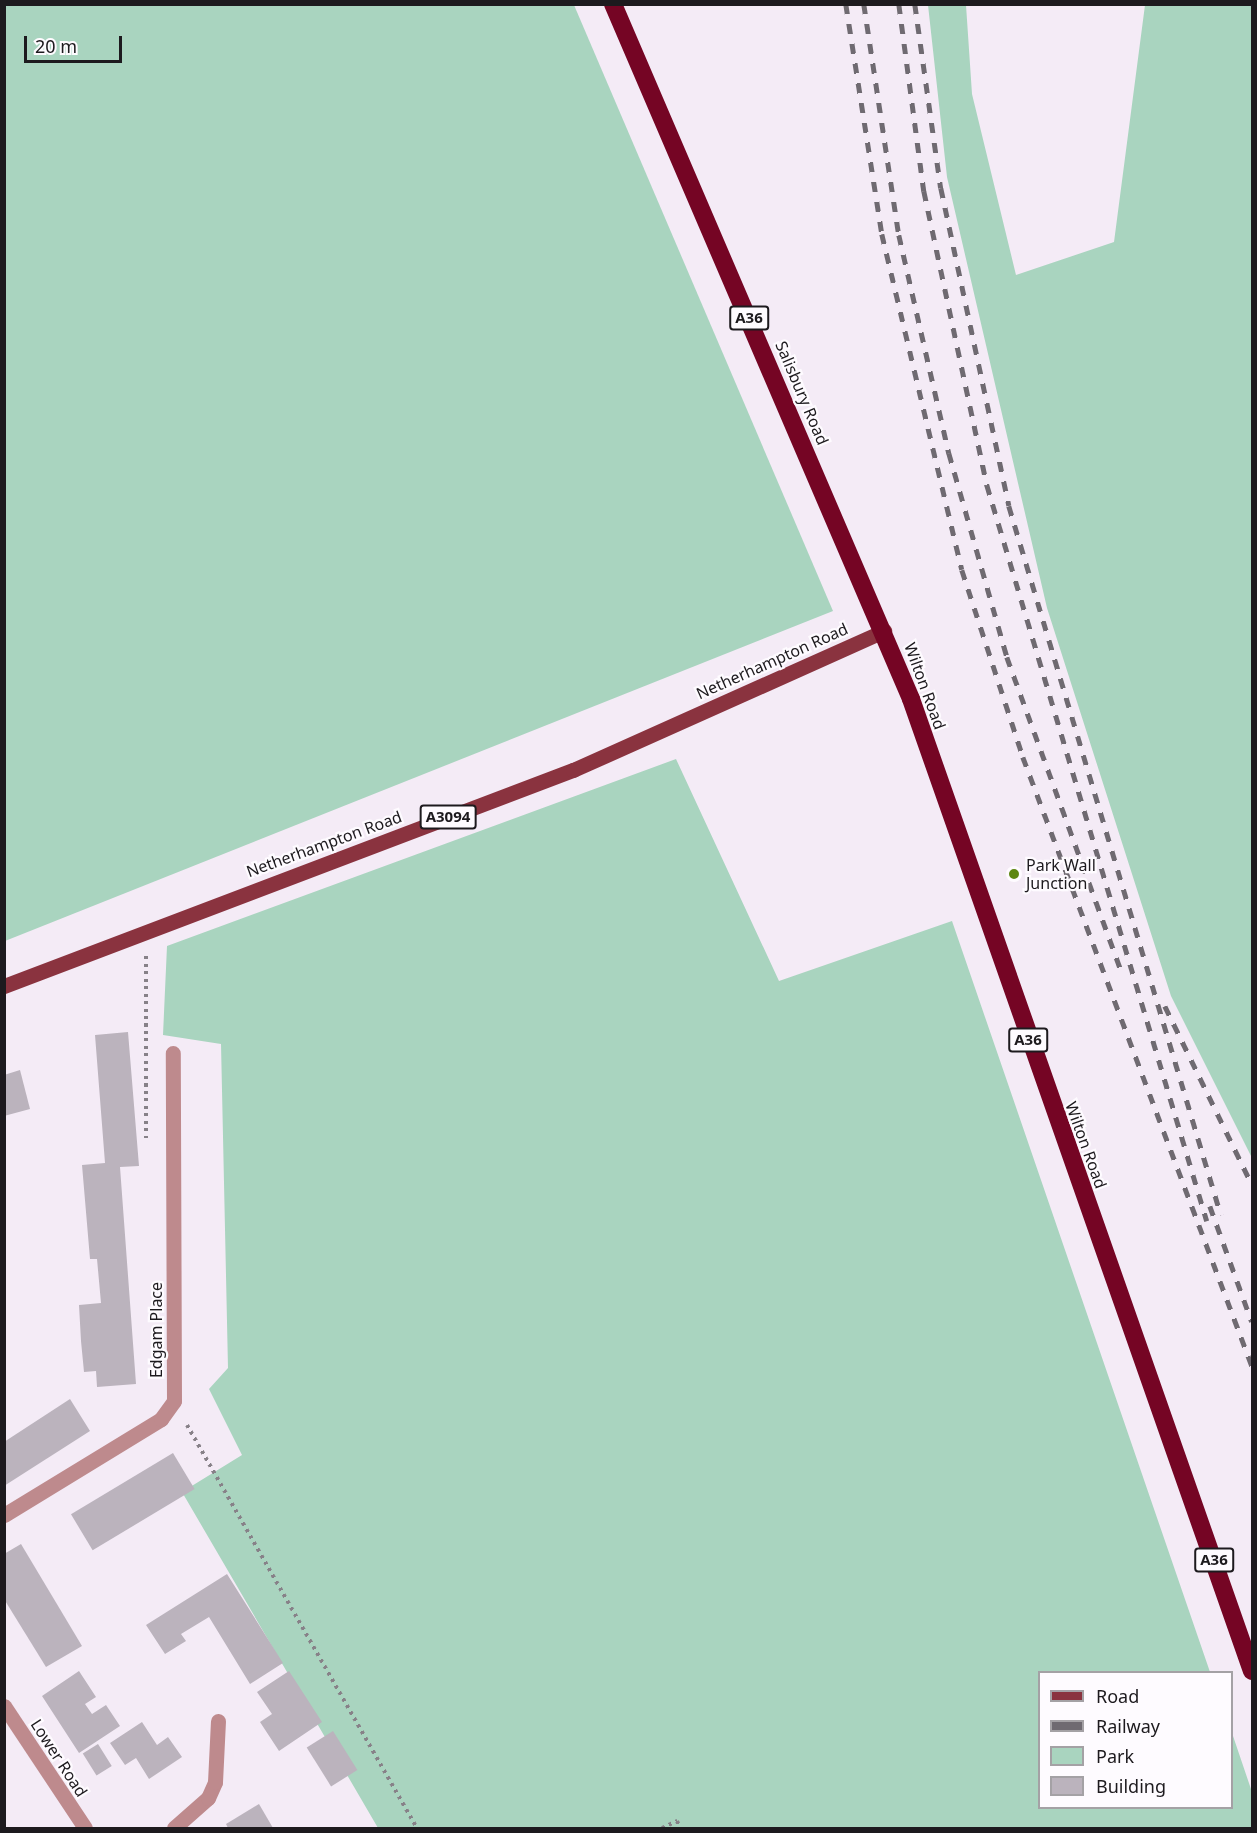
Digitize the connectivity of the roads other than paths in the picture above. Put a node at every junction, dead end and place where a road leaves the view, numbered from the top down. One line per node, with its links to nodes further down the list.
1 (614, 4): 2 (highway, Salisbury Road / A36)
2 (884, 631): 3 (main road, Netherhampton Road / A3094); 6 (highway, Wilton Road / A36)
3 (4, 986)
4 (173, 1053): 5 (street, Edgam Place)
5 (4, 1515)
6 (1252, 1671)
7 (4, 1706): 9 (street, Lower Road)
8 (218, 1721): 10 (street)
9 (84, 1828)
10 (174, 1828)

